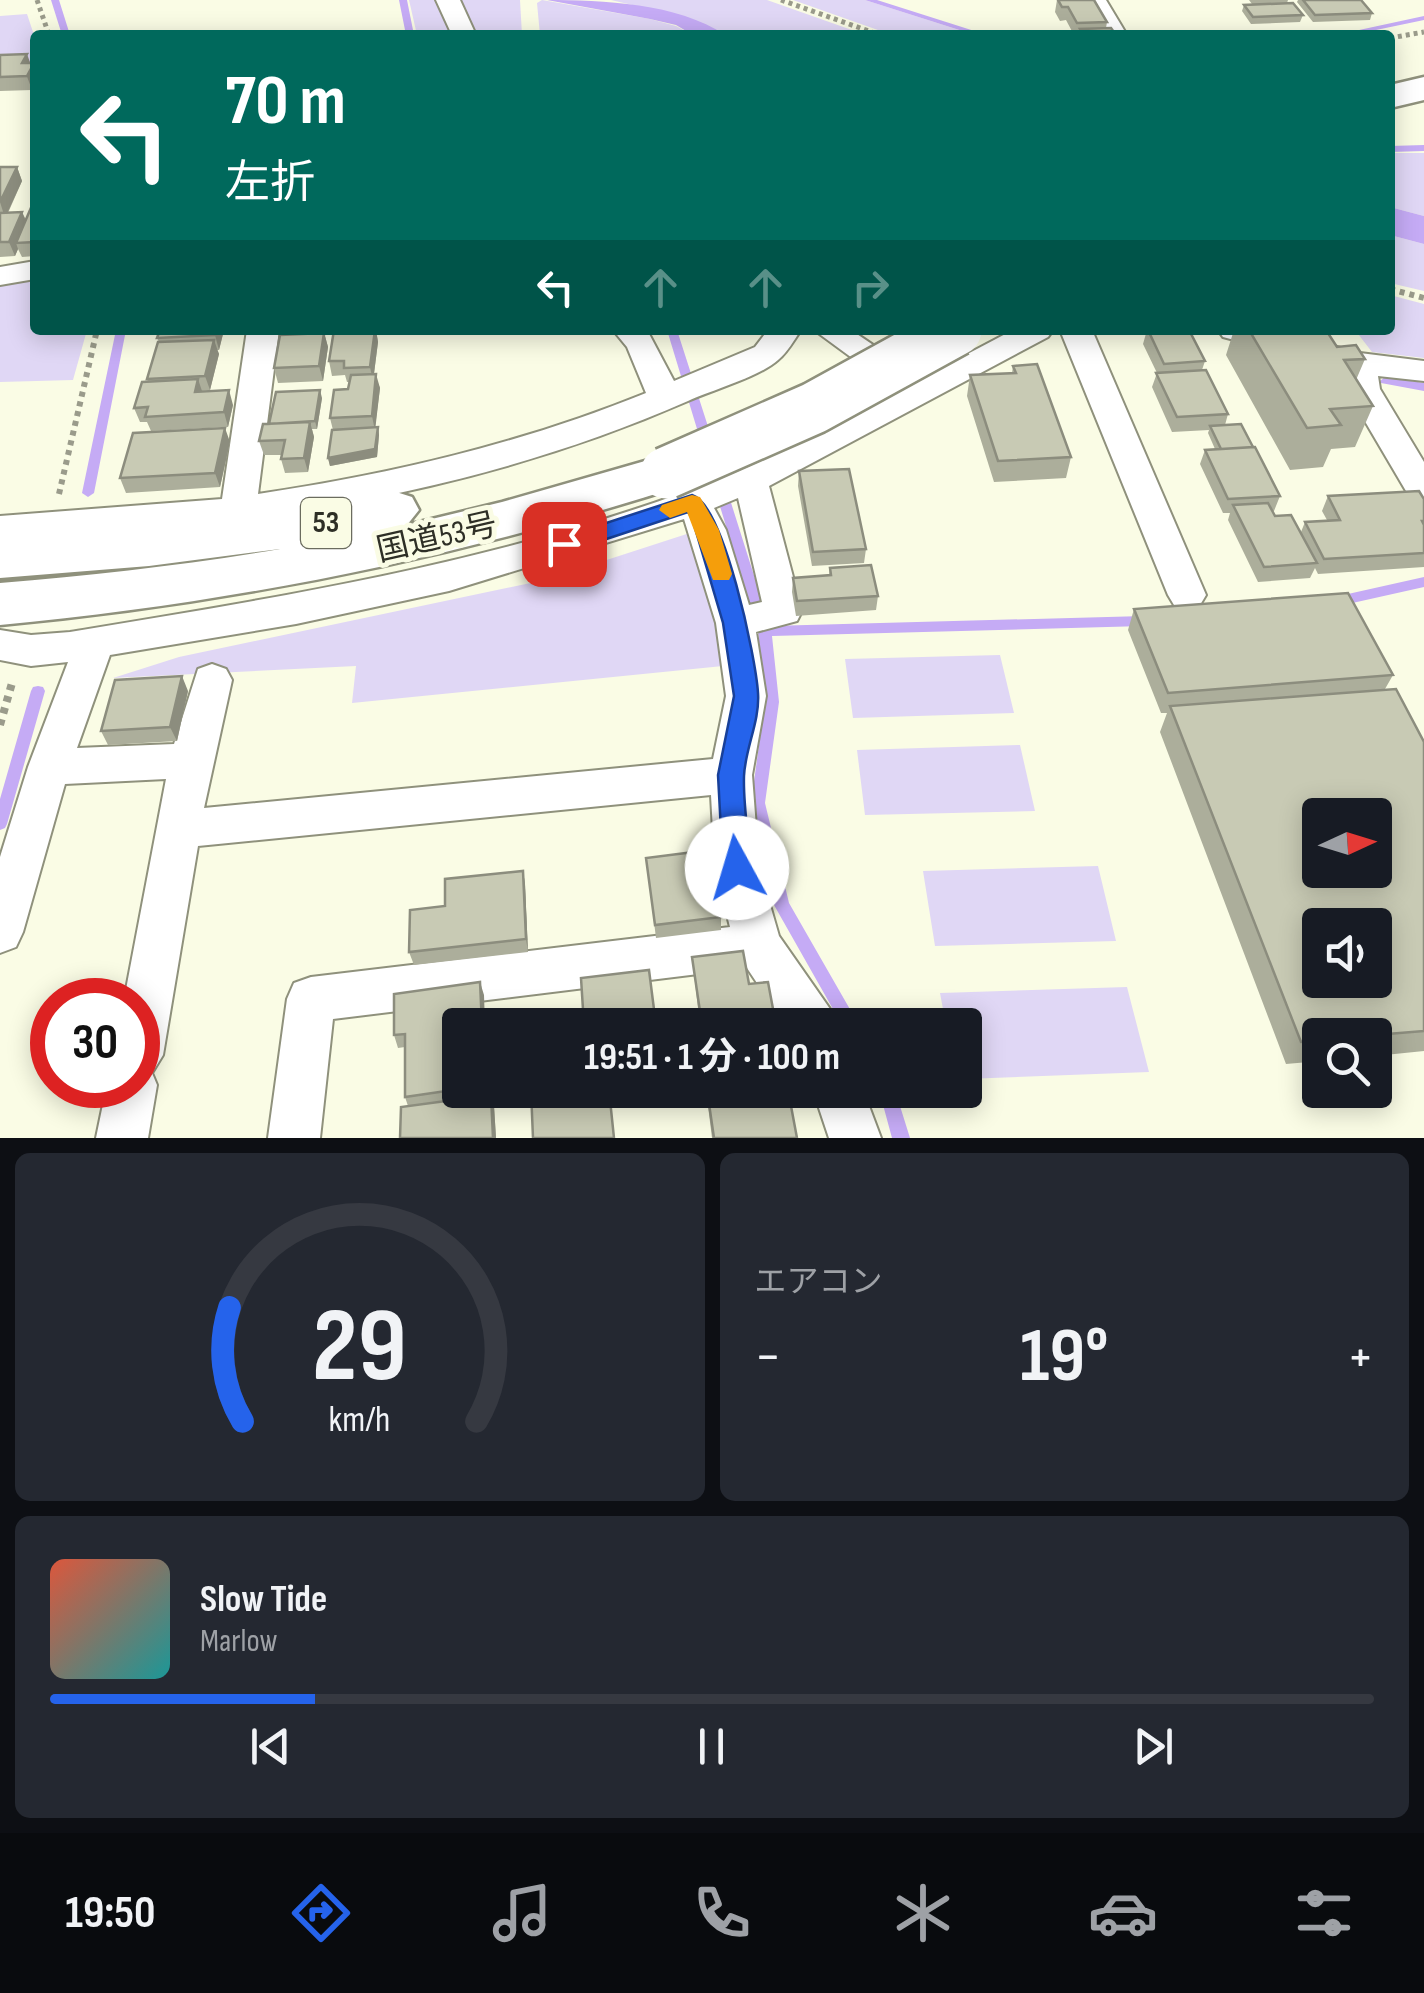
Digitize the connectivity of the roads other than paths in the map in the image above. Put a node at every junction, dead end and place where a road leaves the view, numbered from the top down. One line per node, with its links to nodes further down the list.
1 (448, 0): 3 (street)
2 (1094, 0): 4 (street)
3 (462, 30)
4 (1112, 30)
5 (1424, 62): 6 (highway)
6 (1395, 68)
7 (1424, 88): 8 (highway)
8 (1395, 95)
9 (30, 271): 10 (street)
10 (0, 276)
11 (262, 335): 25 (street)
12 (634, 335): 23 (street)
13 (780, 335): 23 (street)
14 (837, 335): 22 (street)
15 (876, 335): 23 (highway, 国道53号 / 53)
16 (947, 335): 23 (highway, 国道53号 / 53, bridge)
17 (1028, 335): 22 (street)
18 (1078, 335): 28 (street)
19 (1253, 335): 20 (street)
20 (1360, 363): 21 (street); 24 (street)
21 (1424, 370)
22 (921, 392): 23 (street)
23 (693, 450): 25 (street); 27 (highway, 国道53号 / 53); 29 (highway, 国道53号 / 53); 30 (street); 30 (street); 31 (street)
24 (1424, 491)
25 (238, 508): 26 (street)
26 (0, 529)
27 (0, 558)
28 (1187, 595)
29 (0, 604)
30 (750, 619): 36 (street)
31 (96, 640): 32 (street); 35 (street)
32 (0, 645)
33 (212, 680): 34 (street)
34 (191, 762): 35 (street); 37 (street)
35 (48, 768): 38 (street)
36 (731, 775): 37 (street); 39 (street)
37 (179, 829): 40 (street)
38 (0, 932)
39 (758, 946): 41 (street); 45 (street)
40 (152, 978)
41 (802, 1008)
42 (128, 1108): 44 (street)
43 (844, 1108): 46 (street)
44 (122, 1138)
45 (294, 1138)
46 (855, 1138)

